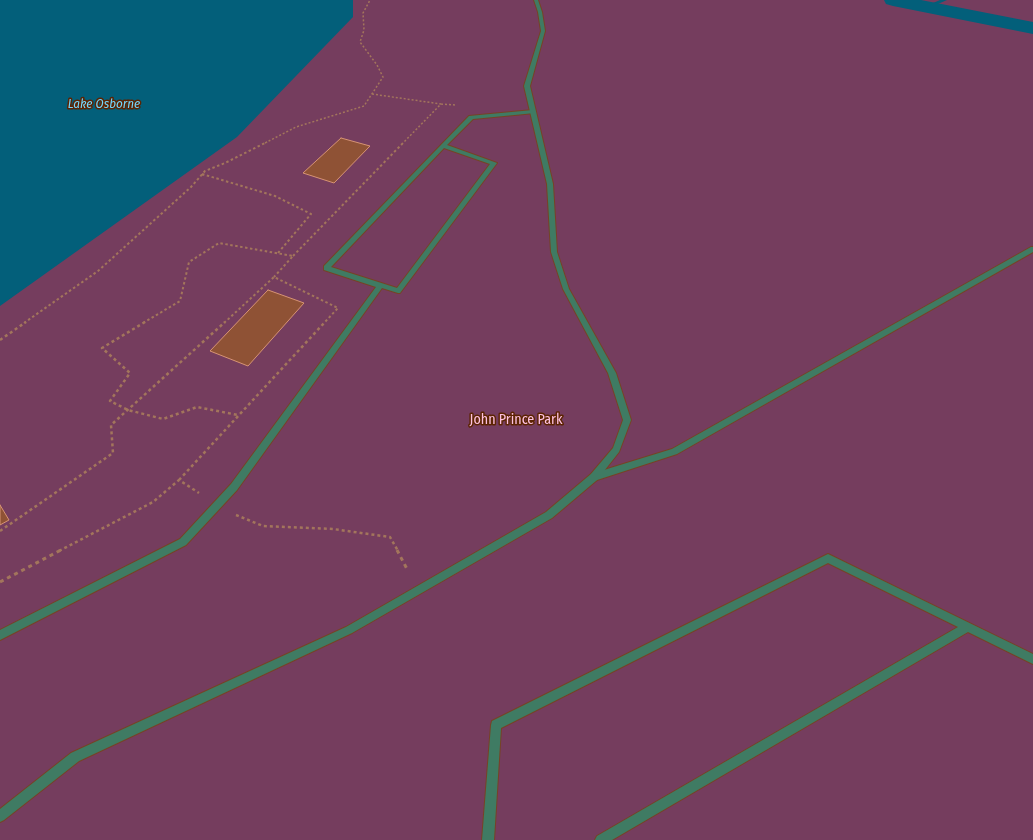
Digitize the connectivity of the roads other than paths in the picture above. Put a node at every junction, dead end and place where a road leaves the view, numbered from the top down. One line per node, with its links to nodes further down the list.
1 (536, 0): 2 (street)
2 (533, 112): 3 (street); 6 (street)
3 (443, 146): 5 (street); 5 (street)
4 (1033, 249): 6 (street)
5 (382, 285): 8 (street)
6 (594, 477): 10 (street)
7 (968, 627): 9 (street); 11 (street); 12 (street)
8 (0, 635)
9 (1033, 659)
10 (0, 816)
11 (488, 840)
12 (601, 840)

